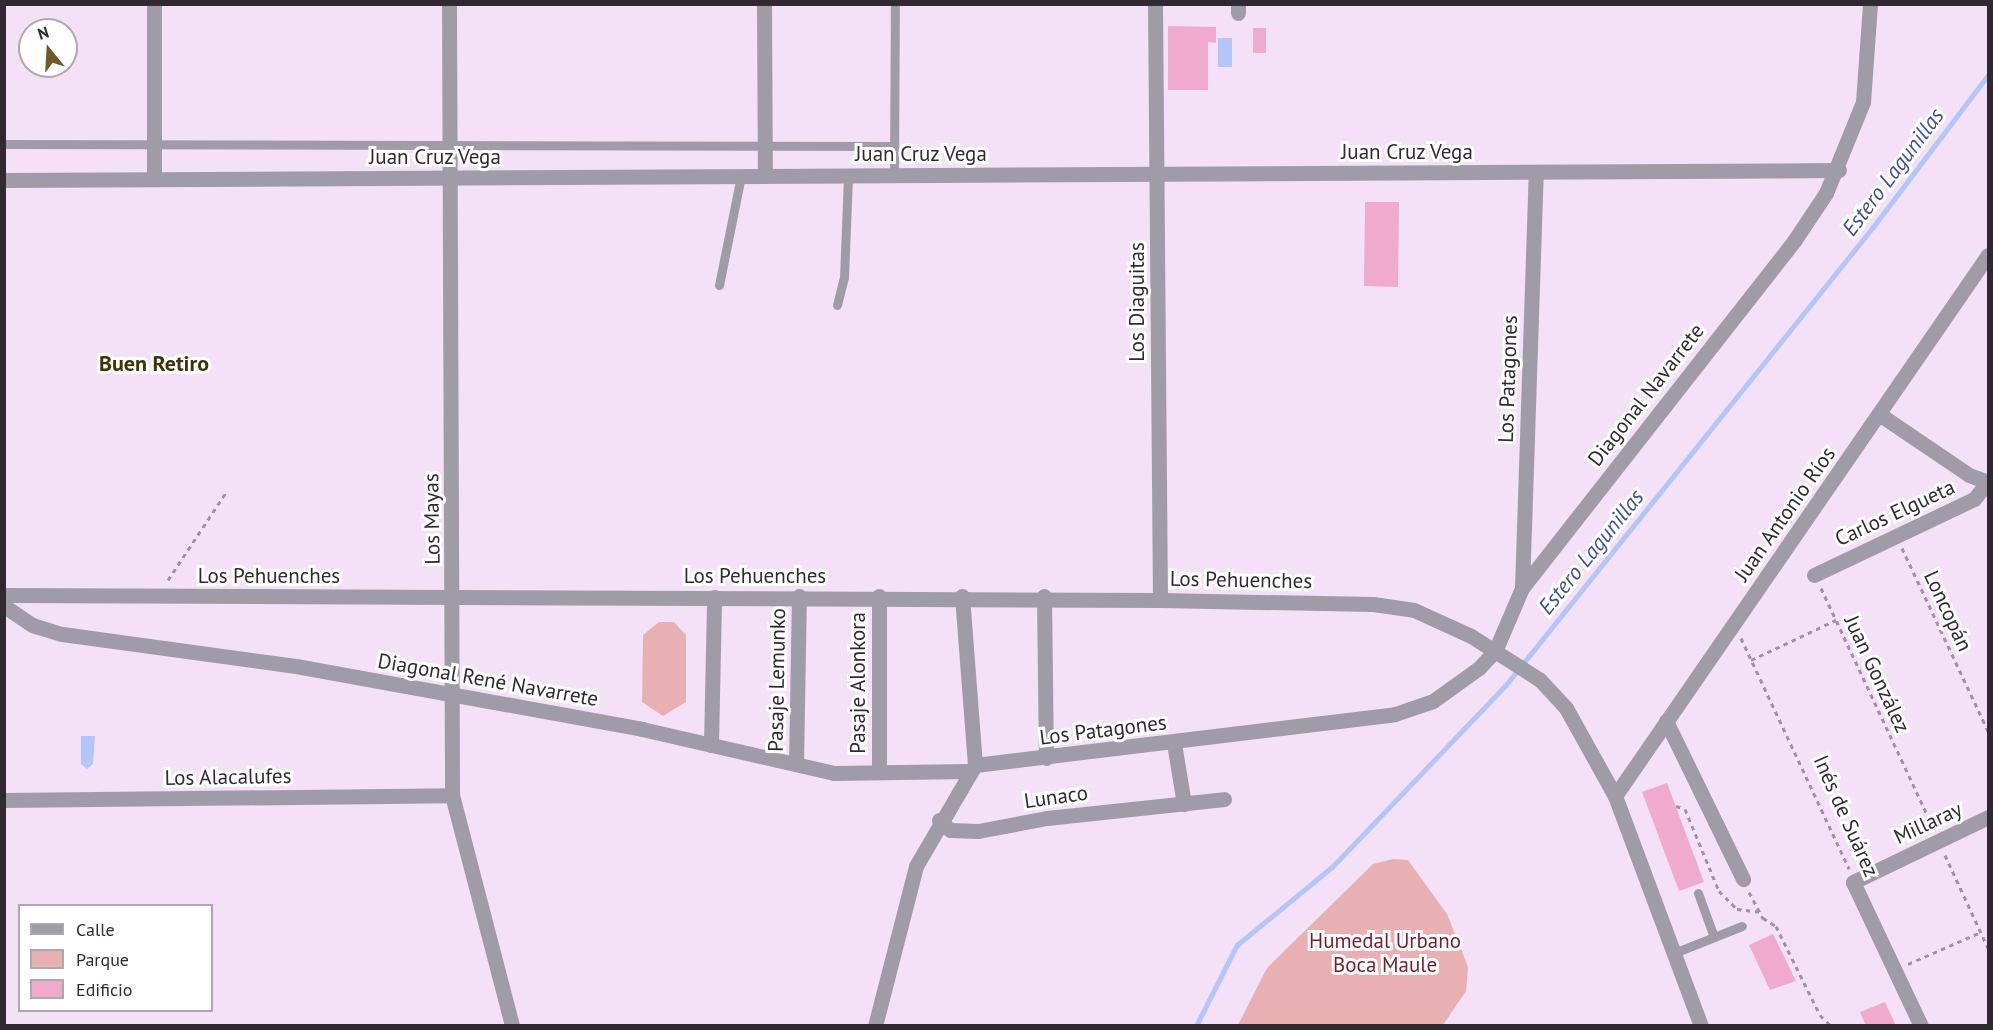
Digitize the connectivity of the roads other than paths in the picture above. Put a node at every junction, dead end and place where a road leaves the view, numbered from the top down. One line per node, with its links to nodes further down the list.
1 (154, 4): 8 (street)
2 (449, 4): 9 (street, Los Mayas)
3 (765, 4): 10 (street)
4 (895, 4): 11 (lane)
5 (1155, 4): 14 (street, Los Diaguitas)
6 (1870, 4): 12 (street, Diagonal Navarrete)
7 (4, 144): 8 (lane)
8 (154, 144): 9 (lane); 20 (street)
9 (449, 144): 10 (lane); 19 (street, Los Mayas)
10 (764, 146): 11 (lane); 17 (street)
11 (894, 146): 15 (lane)
12 (1839, 170): 13 (street, Juan Cruz Vega); 28 (street, Diagonal Navarrete)
13 (1536, 172): 14 (street, Juan Cruz Vega); 28 (street, Los Patagones)
14 (1157, 174): 15 (street, Juan Cruz Vega); 36 (street, Los Diaguitas)
15 (894, 175): 18 (street, Juan Cruz Vega)
16 (741, 176): 17 (street, Juan Cruz Vega); 19 (street, Juan Cruz Vega); 23 (lane)
17 (765, 176): 18 (street, Juan Cruz Vega)
18 (848, 176): 24 (lane)
19 (449, 177): 20 (street, Juan Cruz Vega); 34 (street, Los Mayas)
20 (154, 179): 21 (street, Juan Cruz Vega)
21 (4, 180)
22 (1989, 255): 25 (street, Juan Antonio Ríos)
23 (719, 285)
24 (837, 305)
25 (1879, 414): 26 (street); 40 (street, Juan Antonio Ríos)
26 (1988, 483): 27 (street, Carlos Elgueta)
27 (1814, 575)
28 (1522, 588): 38 (street, Diagonal Navarrete)
29 (4, 595): 34 (street, Los Pehuenches)
30 (799, 596): 31 (street, Los Pehuenches); 35 (street, Los Pehuenches); 44 (street, Pasaje Lemunko)
31 (879, 596): 32 (street, Los Pehuenches); 46 (street, Pasaje Alonkora)
32 (962, 596): 33 (street, Los Pehuenches); 45 (street)
33 (1044, 596): 36 (street, Los Pehuenches); 43 (street)
34 (454, 597): 35 (street, Los Pehuenches); 39 (street, Los Mayas)
35 (714, 597): 42 (street)
36 (1160, 600): 38 (street, Los Pehuenches)
37 (4, 606): 39 (street, Diagonal René Navarrete)
38 (1495, 651): 41 (street, Los Patagones); 48 (street)
39 (454, 696): 42 (street, Diagonal René Navarrete); 47 (street, Los Mayas)
40 (1666, 721): 48 (street, Juan Antonio Ríos); 54 (street)
41 (1174, 744): 43 (street, Los Patagones); 51 (street)
42 (711, 745): 44 (street, Diagonal René Navarrete)
43 (1046, 758): 45 (street, Los Patagones)
44 (796, 764): 46 (street, Diagonal René Navarrete)
45 (971, 768): 46 (street, Diagonal René Navarrete); 53 (street)
46 (879, 770)
47 (452, 795): 50 (street, Los Alacalufes); 60 (street, Los Mayas)
48 (1615, 796): 59 (street)
49 (1224, 799): 51 (street, Lunaco)
50 (4, 801)
51 (1184, 804): 53 (street, Lunaco)
52 (1989, 817): 55 (street, Millaray)
53 (939, 820): 61 (street)
54 (1743, 879)
55 (1853, 882): 63 (street, Inés de Suárez)
56 (1698, 893): 58 (lane)
57 (1742, 926): 58 (lane)
58 (1714, 937): 59 (lane)
59 (1674, 953): 62 (street)
60 (512, 1026)
61 (875, 1026)
62 (1701, 1026)
63 (1921, 1026)

